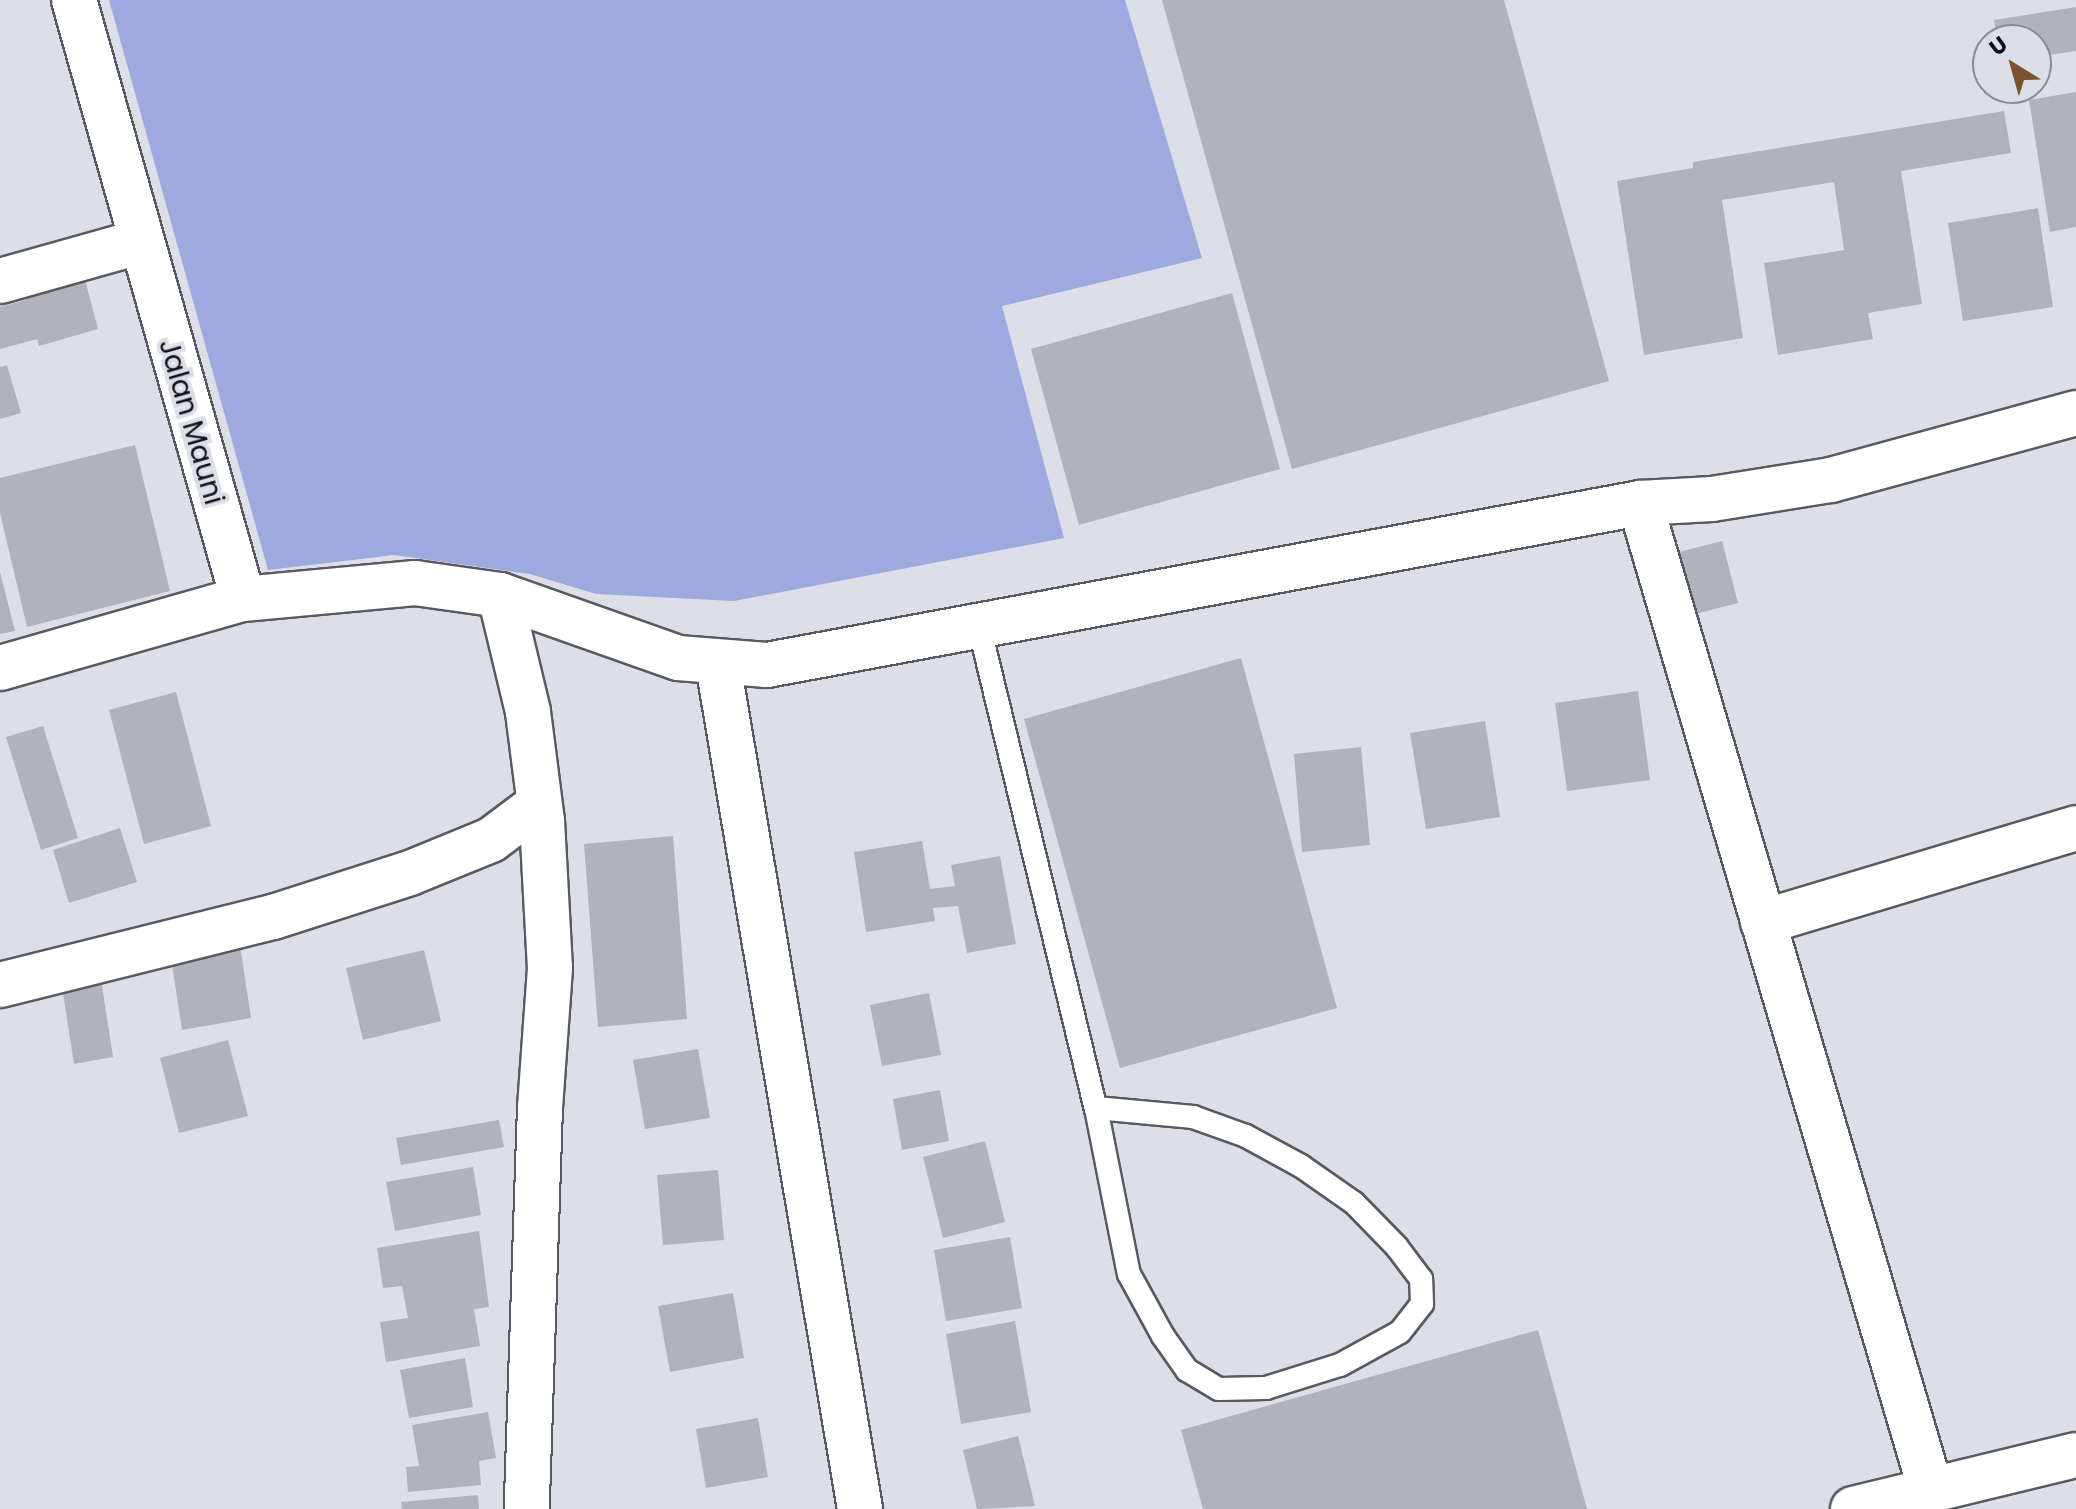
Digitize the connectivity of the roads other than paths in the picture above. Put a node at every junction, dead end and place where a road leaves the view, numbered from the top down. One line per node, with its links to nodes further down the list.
1 (74, 0): 2 (street, Jalan Mauni)
2 (139, 242): 3 (street); 7 (street, Jalan Mauni)
3 (0, 281)
4 (2076, 413): 5 (street)
5 (1640, 503): 8 (street); 13 (street)
6 (500, 595): 7 (street); 9 (street); 11 (street)
7 (243, 599): 10 (street)
8 (979, 626): 9 (street); 15 (lane)
9 (718, 664): 19 (street)
10 (0, 668)
11 (539, 804): 14 (street); 18 (street)
12 (2076, 828): 13 (street)
13 (1763, 922): 17 (street)
14 (0, 985)
15 (1096, 1108): 15 (lane)
16 (2076, 1455): 17 (street)
17 (1930, 1487): 20 (street)
18 (527, 1509)
19 (860, 1509)
20 (1853, 1509)

